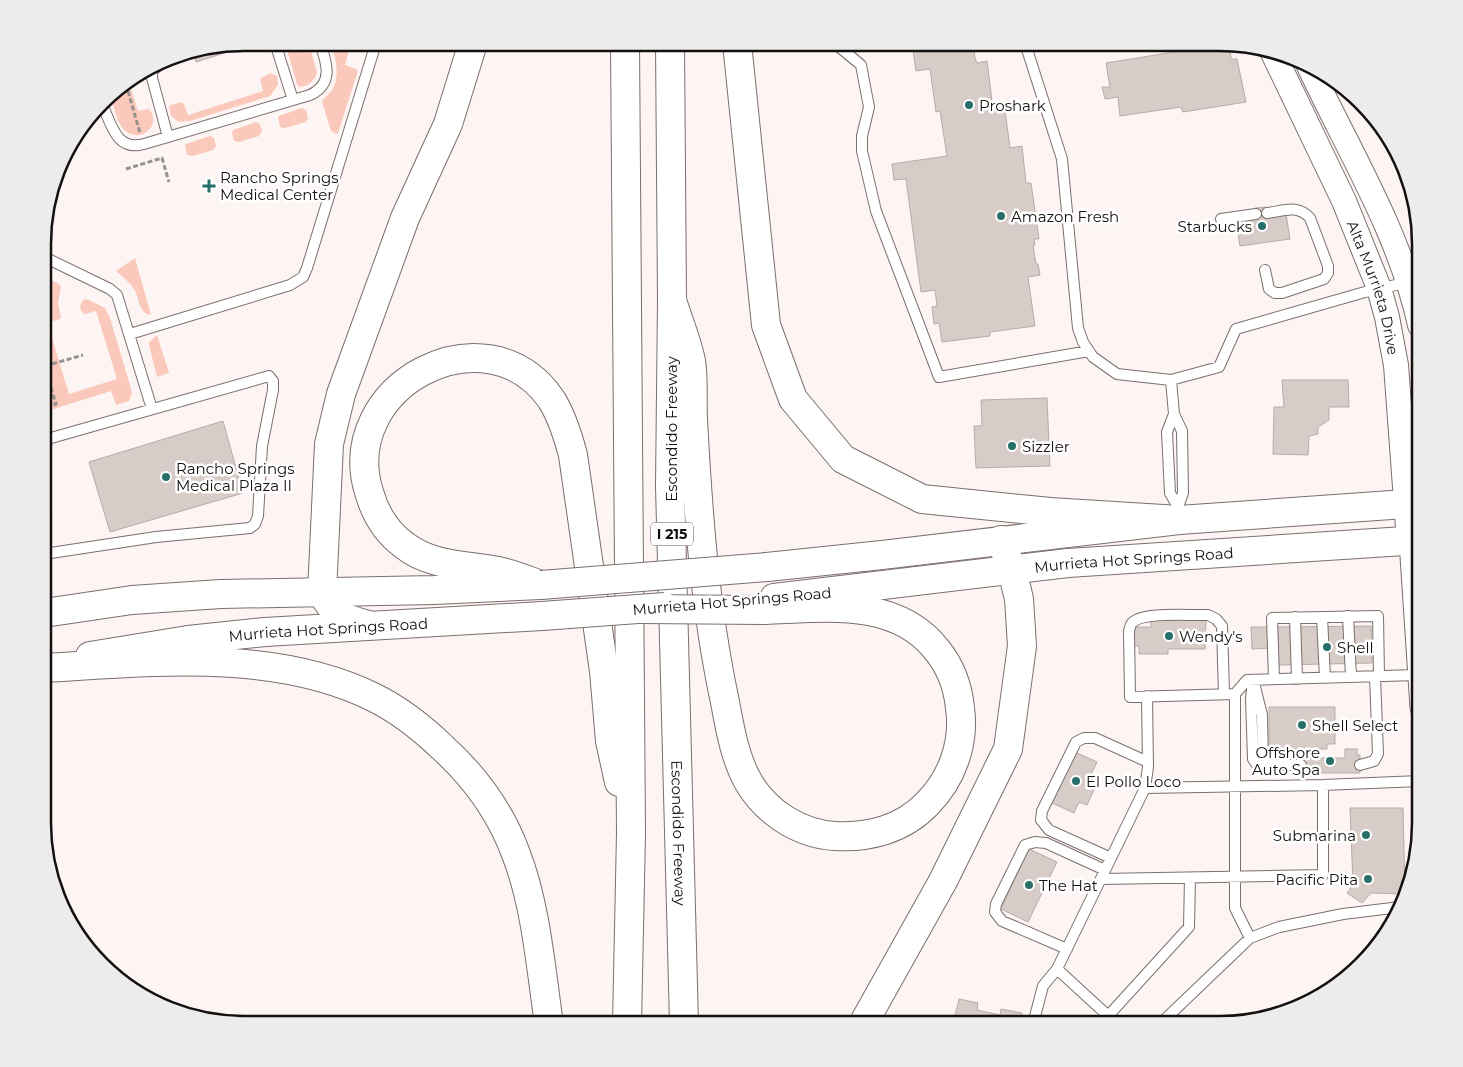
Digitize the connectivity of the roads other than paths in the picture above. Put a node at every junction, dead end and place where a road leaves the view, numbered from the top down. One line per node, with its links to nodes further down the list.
1 (278, 51): 13 (lane)
2 (322, 51): 13 (lane)
3 (373, 51): 25 (lane)
4 (471, 51): 38 (main road)
5 (625, 51): 63 (main road, I 215)
6 (670, 51): 24 (main road, Escondido Freeway / I 215)
7 (738, 51): 32 (main road)
8 (844, 51): 26 (lane)
9 (1027, 51): 26 (lane)
10 (1277, 60): 22 (street, Alta Murrieta Drive)
11 (152, 75): 15 (lane)
12 (1314, 77): 21 (street, Alta Murrieta Drive)
13 (293, 100): 15 (lane)
14 (105, 111): 15 (lane)
15 (168, 137)
16 (1267, 213): 20 (lane)
17 (1256, 214): 18 (lane)
18 (1221, 219)
19 (51, 260): 25 (lane)
20 (1265, 270)
21 (1408, 282): 22 (lane); 23 (street, Alta Murrieta Drive)
22 (1379, 288): 27 (lane); 30 (street, Alta Murrieta Drive)
23 (1412, 296)
24 (672, 300): 39 (main road); 74 (main road, Escondido Freeway / I 215)
25 (130, 334): 28 (lane)
26 (1089, 351): 27 (lane)
27 (1171, 380): 32 (lane)
28 (152, 409): 29 (lane); 35 (lane)
29 (51, 438)
30 (1412, 495)
31 (1412, 503): 32 (main road, Murrieta Hot Springs Road)
32 (1179, 513): 33 (main road, Murrieta Hot Springs Road)
33 (1001, 540): 36 (main road); 37 (main road, Murrieta Hot Springs Road, bridge)
34 (1412, 541): 36 (main road, Murrieta Hot Springs Road)
35 (51, 553)
36 (1012, 570): 39 (main road, Murrieta Hot Springs Road); 75 (main road)
37 (541, 585): 38 (main road, Murrieta Hot Springs Road); 63 (main road)
38 (322, 593): 40 (main road, Murrieta Hot Springs Road); 44 (main road)
39 (765, 605): 44 (main road, Murrieta Hot Springs Road, bridge)
40 (51, 612)
41 (1322, 616): 42 (lane); 43 (lane); 50 (lane)
42 (1348, 616): 48 (lane); 49 (lane)
43 (1295, 617): 51 (lane); 52 (lane)
44 (368, 626): 45 (main road, Murrieta Hot Springs Road)
45 (51, 665)
46 (51, 667): 72 (main road)
47 (1412, 675): 48 (lane)
48 (1377, 676): 49 (lane); 58 (lane)
49 (1351, 677): 50 (lane)
50 (1325, 678): 52 (lane)
51 (1274, 679): 52 (lane); 53 (lane)
52 (1297, 679)
53 (1253, 680): 54 (lane); 57 (lane)
54 (1229, 694): 55 (lane); 55 (lane); 61 (lane)
55 (1147, 696): 56 (lane)
56 (1148, 762): 62 (lane); 64 (lane)
57 (1301, 765)
58 (1360, 765)
59 (1412, 781): 60 (lane)
60 (1323, 785): 61 (lane); 66 (lane)
61 (1236, 786): 62 (lane); 66 (lane)
62 (1145, 788): 64 (lane)
63 (631, 832): 73 (main road, I 215)
64 (1111, 858): 65 (lane)
65 (1103, 874): 67 (lane); 70 (lane); 70 (lane)
66 (1235, 877): 67 (lane); 69 (lane)
67 (1190, 878): 78 (lane)
68 (1392, 908): 69 (lane)
69 (1250, 938): 79 (lane)
70 (1067, 949): 71 (lane)
71 (1057, 969): 76 (lane); 77 (lane)
72 (549, 1016)
73 (628, 1016)
74 (684, 1016)
75 (868, 1016)
76 (1035, 1016)
77 (1102, 1016)
78 (1110, 1016)
79 (1168, 1016)

